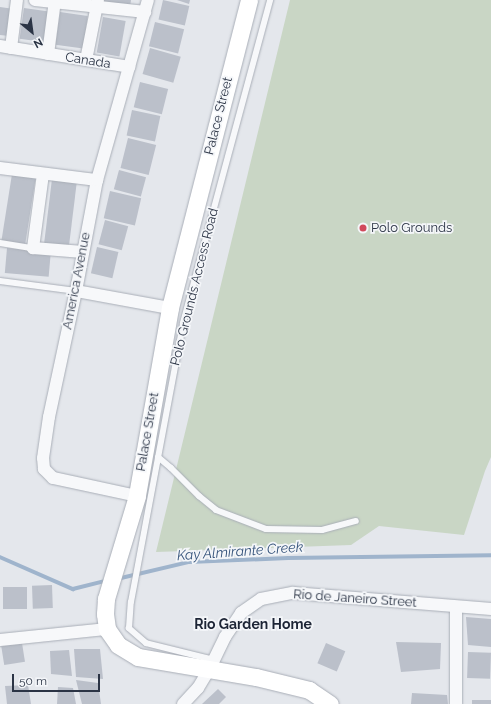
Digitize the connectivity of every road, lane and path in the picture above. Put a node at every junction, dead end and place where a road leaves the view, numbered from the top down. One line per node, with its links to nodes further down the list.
1 (17, 0): 8 (street)
2 (35, 0): 5 (street)
3 (249, 0): 20 (street, Palace Street)
4 (270, 0): 21 (lane, Polo Grounds Access Road)
5 (55, 1): 6 (street); 9 (street)
6 (97, 3): 7 (street); 10 (street)
7 (146, 6): 11 (street, America Avenue)
8 (5, 47): 9 (street, Canada)
9 (48, 54): 10 (street, Canada)
10 (86, 60): 11 (street, Canada)
11 (129, 67): 14 (street, America Avenue)
12 (0, 168): 13 (street)
13 (43, 174): 14 (street); 16 (street)
14 (97, 180): 17 (street, America Avenue)
15 (0, 243): 16 (lane)
16 (33, 248): 17 (street)
17 (83, 252): 19 (street, America Avenue)
18 (0, 281): 19 (lane)
19 (76, 291): 20 (street); 22 (street, America Avenue)
20 (170, 308): 22 (street, Palace Street)
21 (158, 457): 22 (lane, Polo Grounds Access Road); 23 (lane)
22 (143, 498): 26 (street, Palace Street); 28 (lane, Polo Grounds Access Road)
23 (356, 521)
24 (456, 607): 25 (street, Rio de Janeiro Street); 28 (street, Rio de Janeiro Street); 31 (street)
25 (491, 608)
26 (107, 629): 27 (street); 28 (street, Palace Street)
27 (0, 640)
28 (212, 665): 29 (street, Rio de Janeiro Street); 30 (street, Palace Street)
29 (183, 704)
30 (330, 704)
31 (456, 704)

